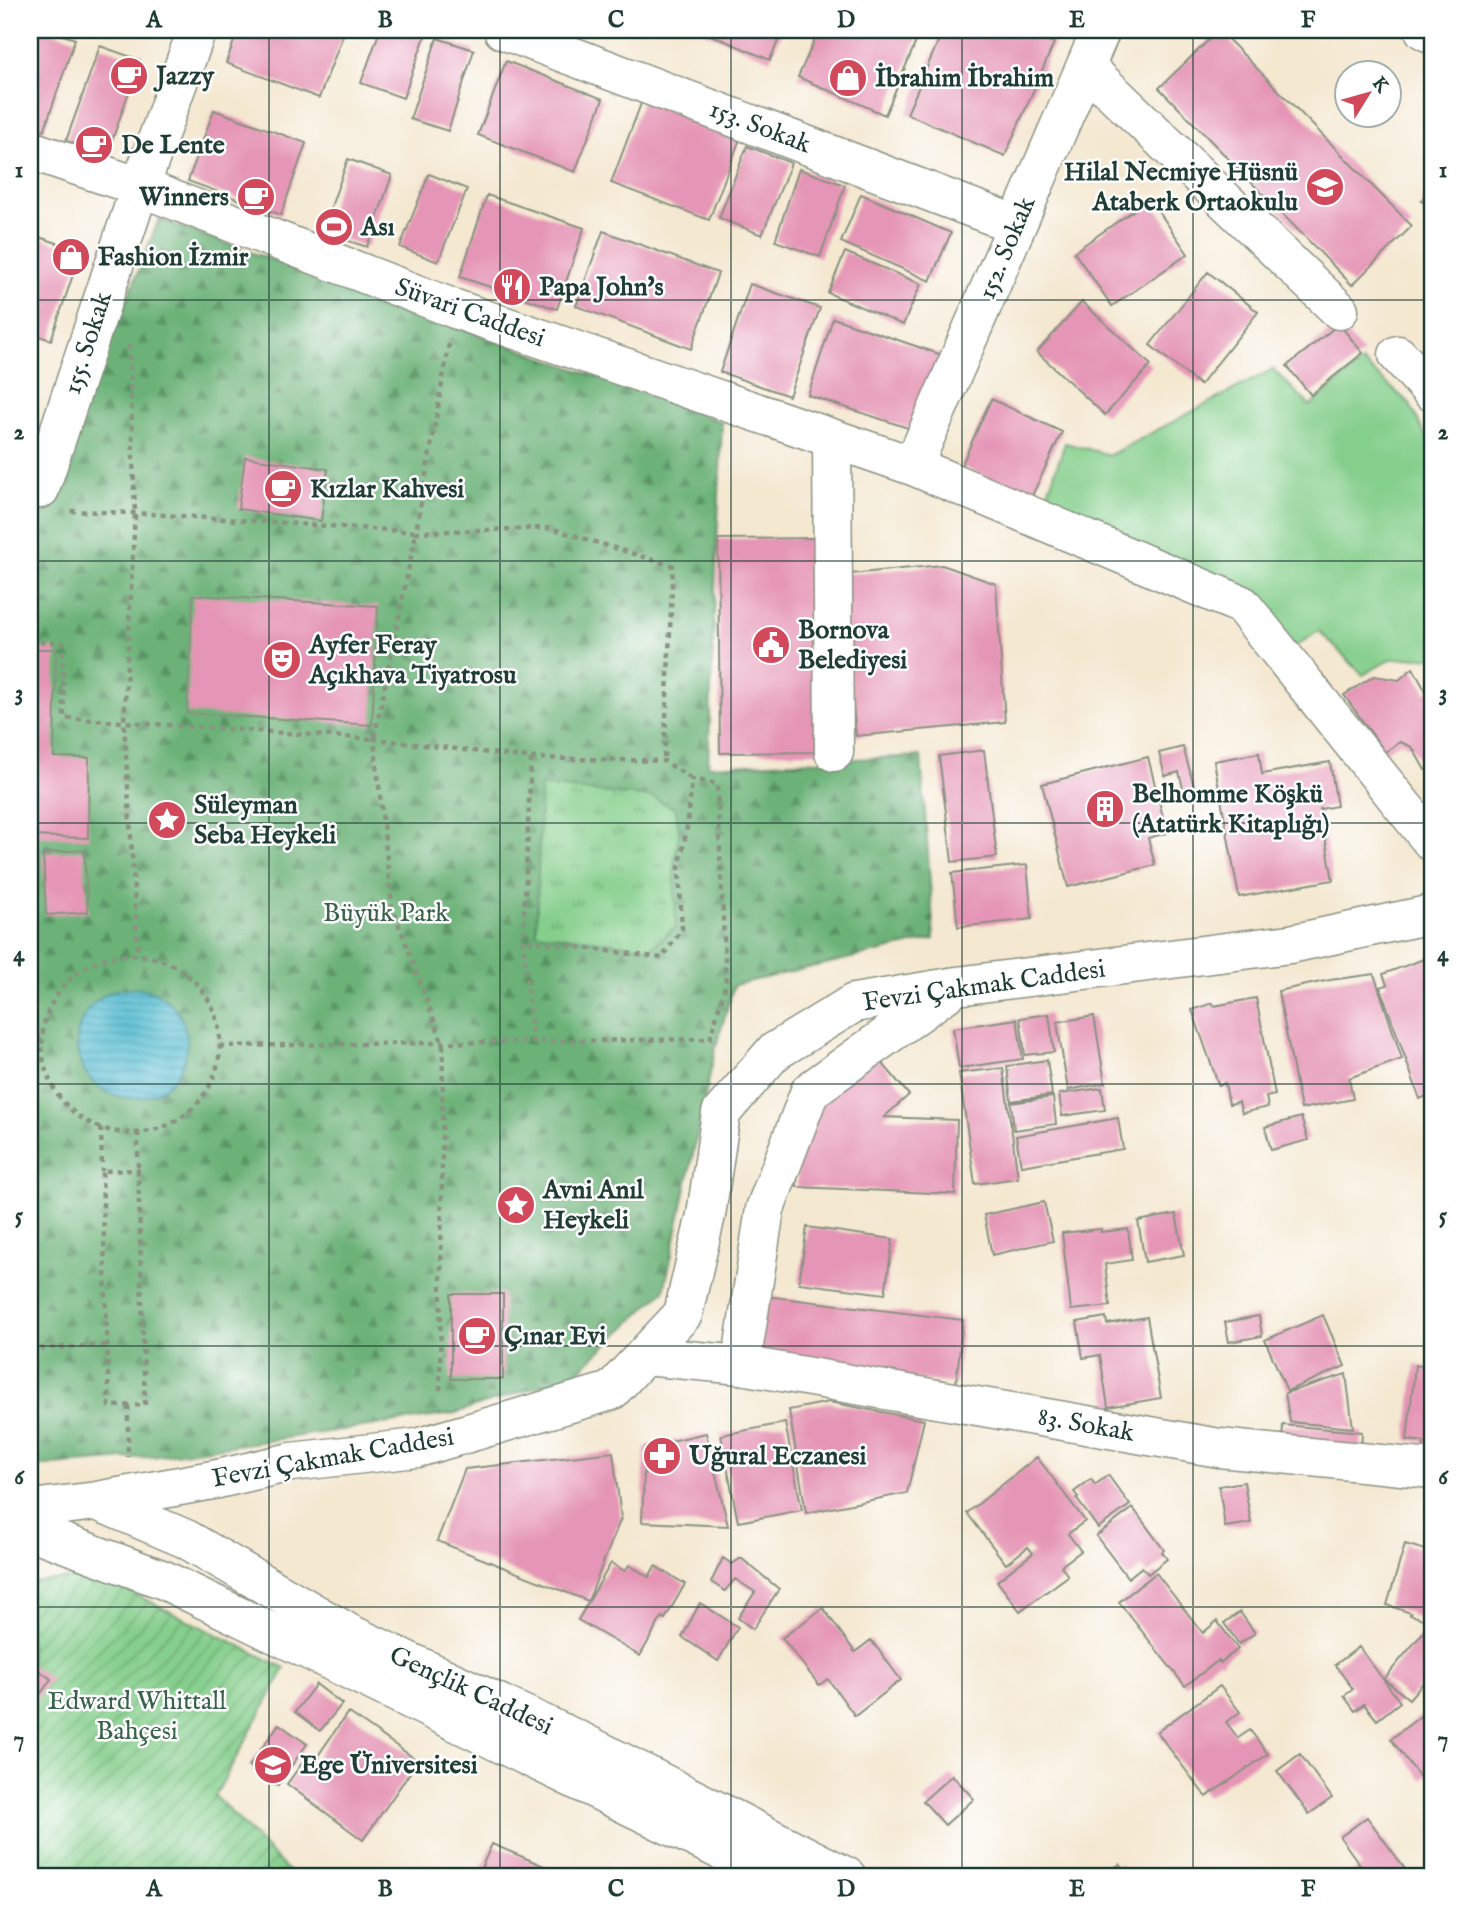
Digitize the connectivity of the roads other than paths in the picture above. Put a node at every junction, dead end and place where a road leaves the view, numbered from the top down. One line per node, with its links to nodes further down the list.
1 (197, 30): 8 (street)
2 (503, 30): 9 (street, 153. Sokak)
3 (1101, 30): 6 (street, 152. Sokak)
4 (1424, 30): 5 (street)
5 (1432, 34)
6 (1086, 66): 9 (street, 152. Sokak); 10 (street)
7 (30, 150): 8 (street, Süvari Caddesi)
8 (140, 187): 13 (street, Süvari Caddesi); 15 (street, 155. Sokak)
9 (1017, 225): 14 (street, 152. Sokak)
10 (1339, 310)
11 (1398, 355): 12 (street)
12 (1432, 392)
13 (832, 439): 14 (street, Süvari Caddesi); 16 (street)
14 (913, 466): 17 (street, Süvari Caddesi)
15 (30, 484)
16 (834, 752)
17 (1432, 842)
18 (1432, 914): 19 (street, Fevzi Çakmak Caddesi)
19 (957, 986): 20 (street, Fevzi Çakmak Caddesi); 21 (street)
20 (644, 1356): 21 (street, 83. Sokak); 23 (street, Fevzi Çakmak Caddesi)
21 (741, 1365): 22 (street, 83. Sokak)
22 (1432, 1469)
23 (218, 1479): 24 (street, Fevzi Çakmak Caddesi); 27 (street)
24 (113, 1498): 25 (street, Fevzi Çakmak Caddesi); 27 (street, Gençlik Caddesi)
25 (30, 1509)
26 (30, 1534): 28 (street, Gençlik Caddesi)
27 (186, 1539): 28 (street); 30 (street, Gençlik Caddesi)
28 (164, 1580): 29 (street, Gençlik Caddesi)
29 (776, 1877)
30 (847, 1877)

